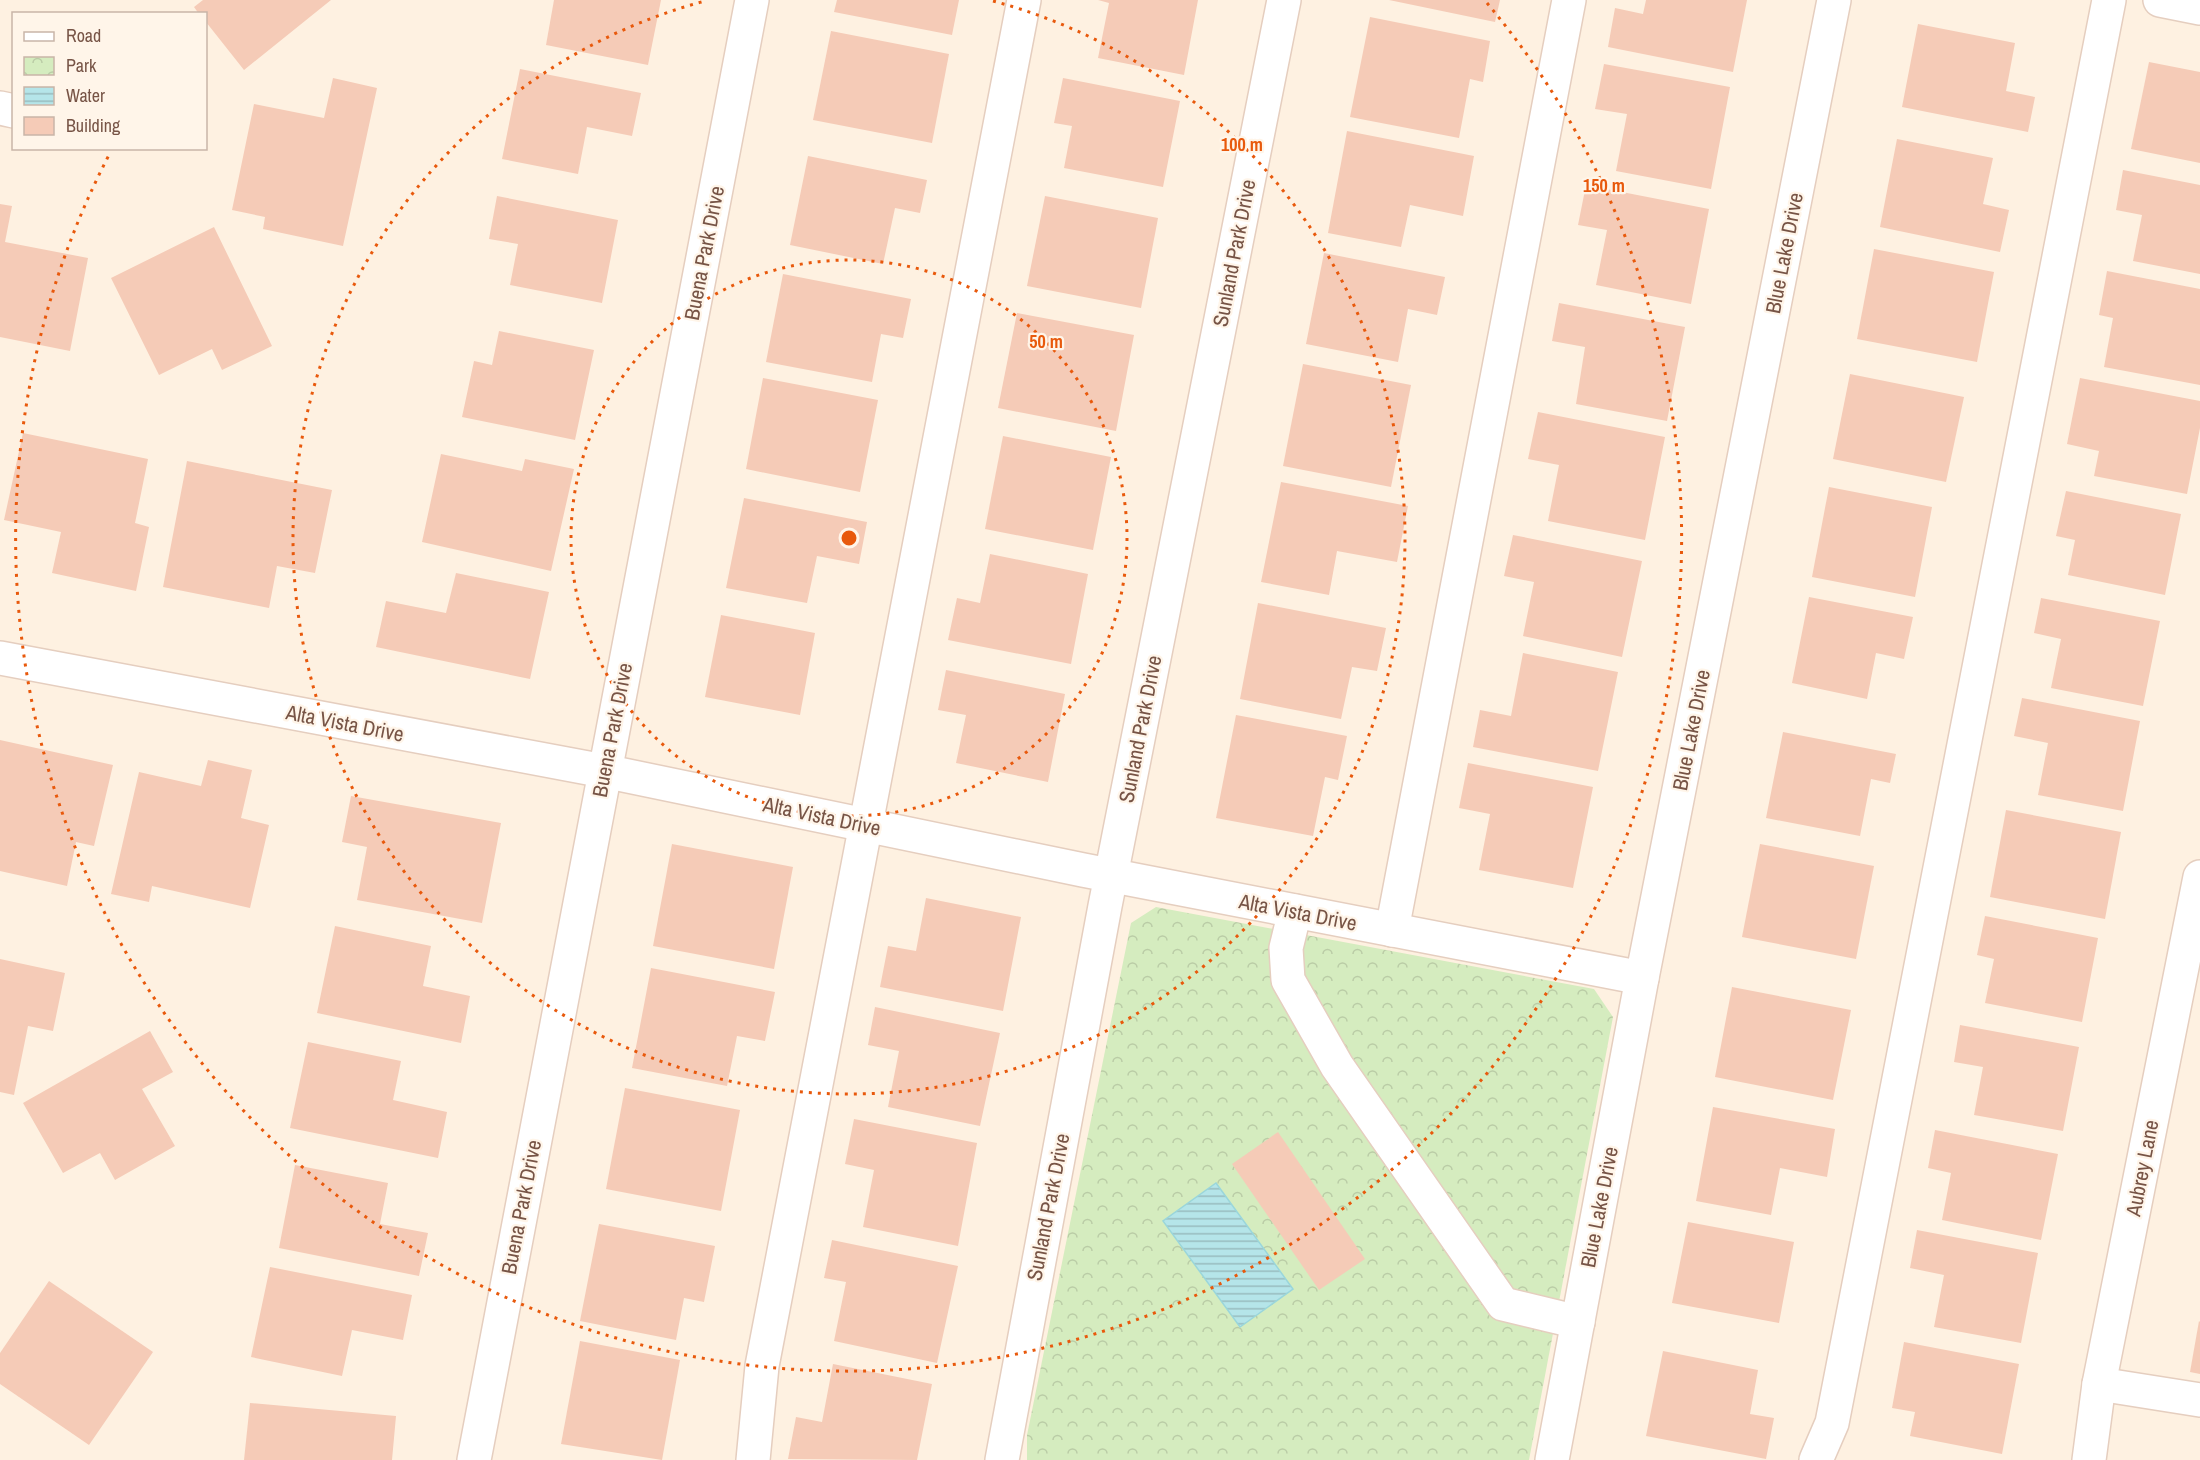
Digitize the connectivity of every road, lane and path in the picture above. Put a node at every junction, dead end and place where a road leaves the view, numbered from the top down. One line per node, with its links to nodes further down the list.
1 (752, 0): 10 (street, Buena Park Drive)
2 (1024, 0): 11 (street)
3 (1284, 0): 12 (street, Sunland Park Drive)
4 (1569, 0): 15 (street)
5 (1834, 0): 16 (street, Blue Lake Drive)
6 (2109, 0): 24 (street)
7 (2160, 0): 8 (street)
8 (2200, 8)
9 (0, 658): 10 (street, Alta Vista Drive)
10 (604, 771): 11 (street, Alta Vista Drive); 20 (street, Buena Park Drive)
11 (867, 825): 12 (street, Alta Vista Drive); 21 (street)
12 (1111, 875): 14 (street, Alta Vista Drive); 22 (street, Sunland Park Drive)
13 (2200, 877): 18 (street, Aubrey Lane)
14 (1295, 911): 15 (street, Alta Vista Drive); 17 (street)
15 (1392, 930): 16 (street, Alta Vista Drive)
16 (1642, 978): 17 (street, Blue Lake Drive)
17 (1578, 1322): 23 (street, Blue Lake Drive)
18 (2099, 1384): 19 (street); 25 (street, Aubrey Lane)
19 (2200, 1400)
20 (474, 1460)
21 (753, 1460)
22 (1002, 1460)
23 (1552, 1460)
24 (1816, 1460)
25 (2089, 1460)

